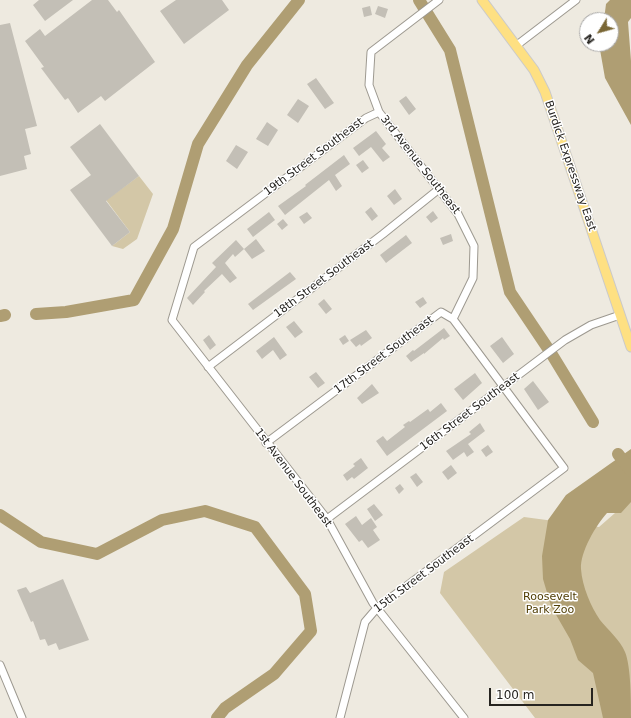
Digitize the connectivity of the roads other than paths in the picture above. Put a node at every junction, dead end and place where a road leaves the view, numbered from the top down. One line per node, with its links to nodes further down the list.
1 (438, 0): 5 (street)
2 (482, 0): 4 (main road, Burdick Expressway East)
3 (576, 0): 4 (street)
4 (517, 45): 7 (main road, Burdick Expressway East)
5 (379, 112): 6 (street, 3rd Avenue Southeast); 9 (street, 19th Street Southeast)
6 (439, 189): 8 (street, 3rd Avenue Southeast); 11 (street, 18th Street Southeast)
7 (620, 315): 10 (main road, Burdick Expressway East); 12 (street, 16th Street Southeast)
8 (453, 319): 12 (street); 13 (street, 17th Street Southeast)
9 (172, 320): 11 (street, 1st Avenue Southeast)
10 (631, 347)
11 (208, 367): 13 (street, 1st Avenue Southeast)
12 (503, 388): 14 (street, 16th Street Southeast); 15 (street, 15th Street Southeast)
13 (266, 443): 14 (street, 1st Avenue Southeast)
14 (327, 519): 15 (street, 1st Avenue Southeast)
15 (377, 608): 18 (street, 15th Street Southeast); 19 (street, 1st Avenue Southeast)
16 (0, 665): 17 (street)
17 (22, 718)
18 (340, 718)
19 (464, 718)

